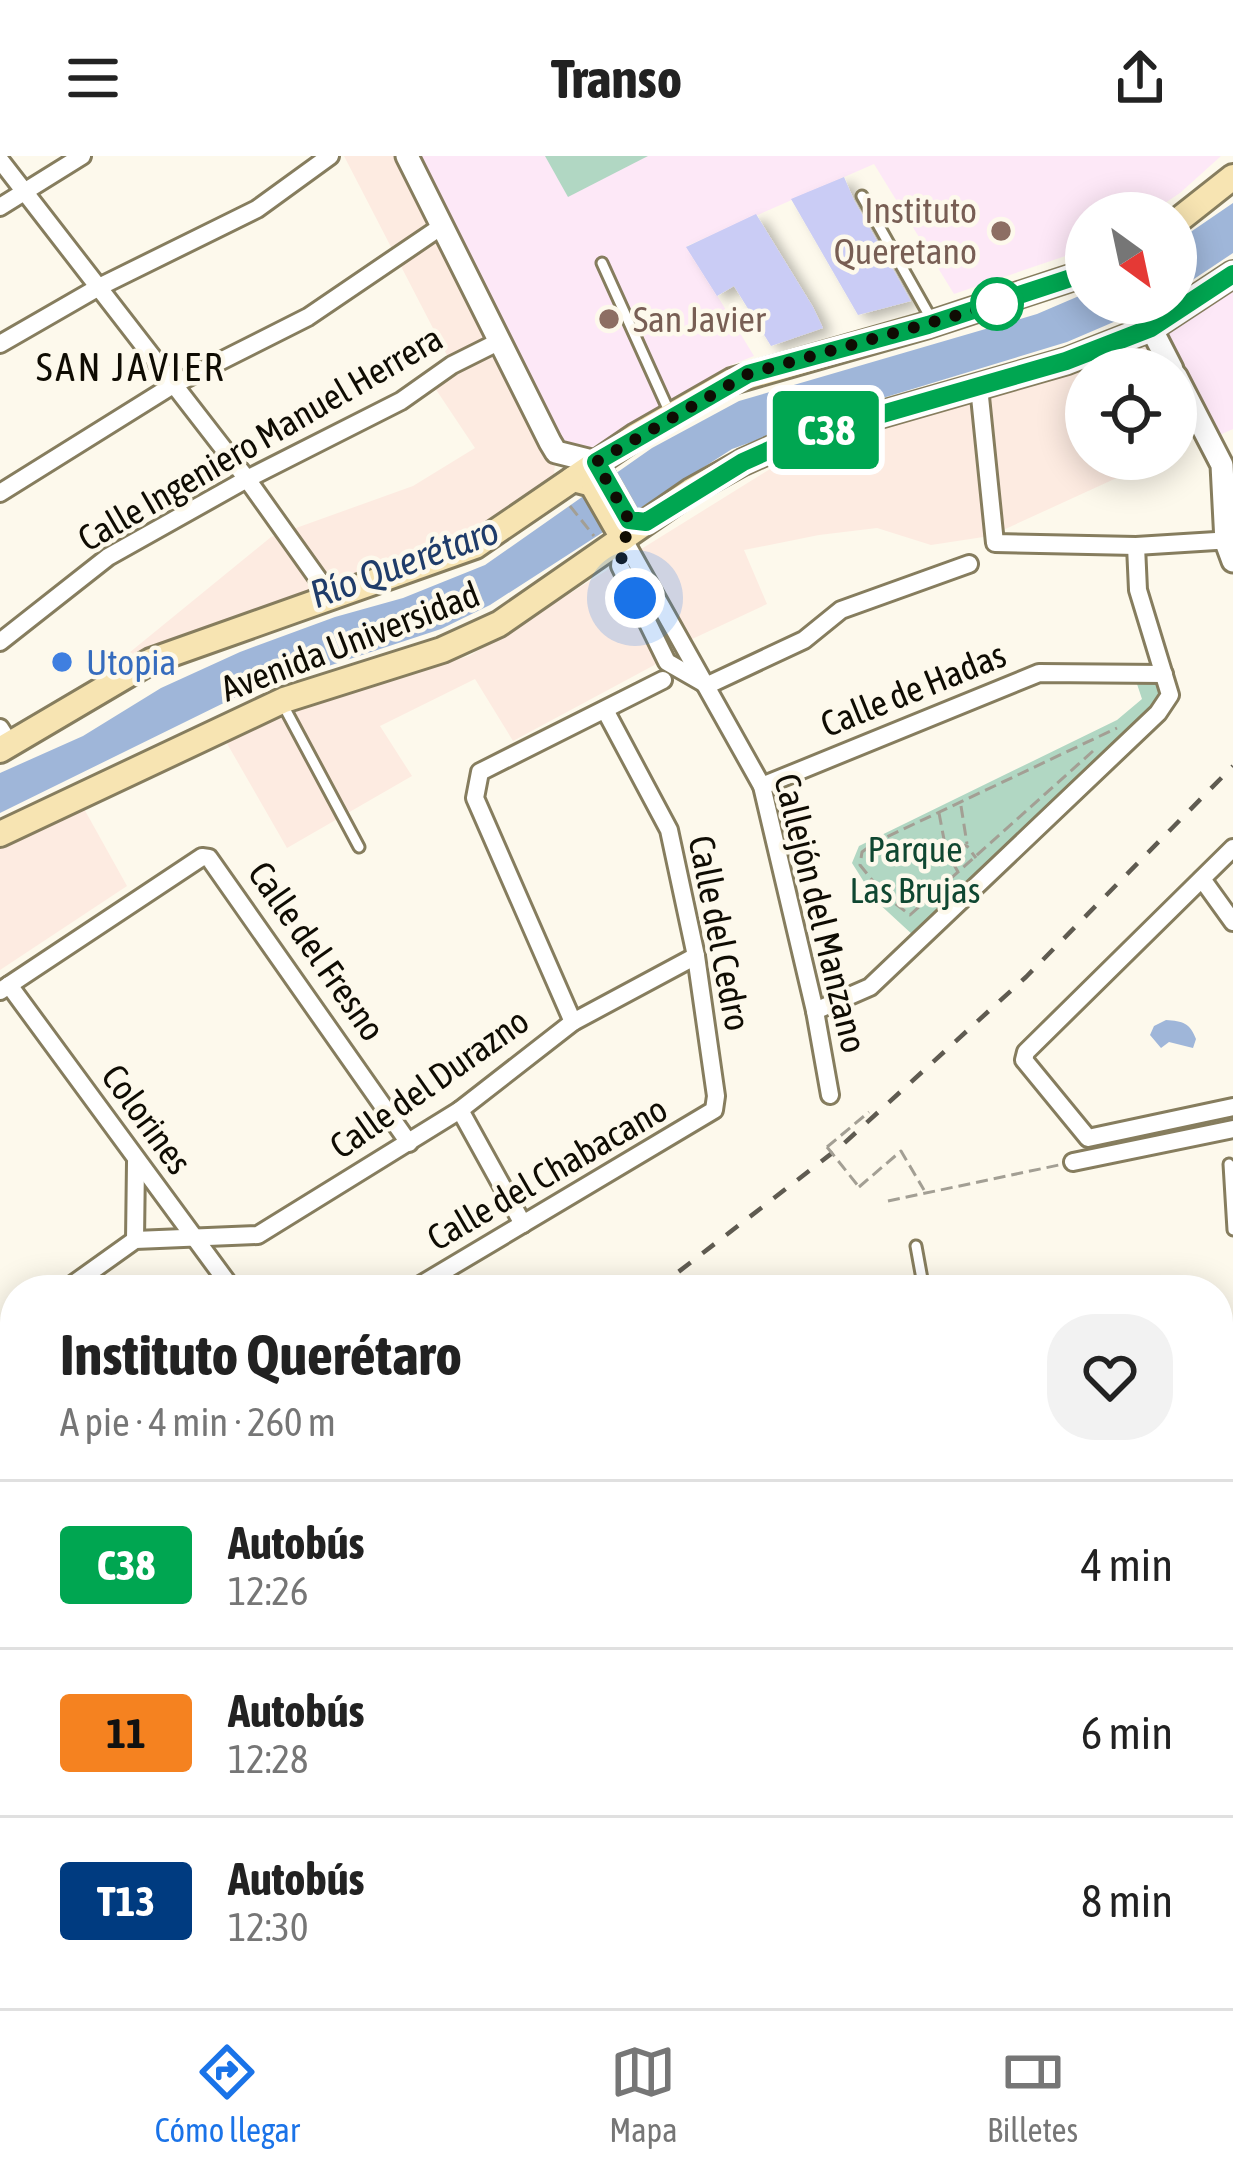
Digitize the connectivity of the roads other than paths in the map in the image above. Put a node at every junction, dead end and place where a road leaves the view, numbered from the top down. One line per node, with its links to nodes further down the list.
1 (82, 156): 6 (street)
2 (330, 156): 14 (street)
3 (407, 156): 10 (street)
4 (0, 160): 6 (street)
5 (1233, 177): 8 (main road)
6 (22, 191): 9 (street); 14 (street)
7 (862, 196): 15 (lane)
8 (1197, 205)
9 (0, 207)
10 (442, 226): 17 (street); 20 (street)
11 (602, 263): 22 (lane)
12 (1233, 274): 16 (main road, Avenida Universidad)
13 (1065, 280): 15 (main road, Avenida Universidad)
14 (99, 287): 18 (street); 20 (street)
15 (934, 323): 22 (main road, Avenida Universidad)
16 (1151, 328): 19 (street); 21 (main road, Avenida Universidad)
17 (498, 342): 24 (street); 25 (street, Calle Ingeniero Manuel Herrera)
18 (0, 344)
19 (1161, 348)
20 (173, 385): 25 (street); 27 (street)
21 (979, 387): 28 (main road, Avenida Universidad); 29 (street)
22 (671, 416): 26 (main road, Avenida Universidad)
23 (1197, 417): 30 (street)
24 (556, 452): 26 (street); 26 (street)
25 (247, 479): 32 (street); 33 (street, Calle Ingeniero Manuel Herrera)
26 (582, 483): 28 (main road); 32 (main road, Avenida Universidad)
27 (0, 493)
28 (623, 526): 36 (street, Callejón del Manzano); 37 (main road, Avenida Universidad)
29 (1136, 546): 30 (street); 34 (street)
30 (1231, 547)
31 (969, 564): 36 (street)
32 (331, 597): 39 (main road, Avenida Universidad)
33 (0, 641)
34 (1164, 674): 40 (street, Calle de Hadas); 48 (street)
35 (663, 680): 38 (street)
36 (708, 685): 40 (street, Callejón del Manzano)
37 (281, 701): 41 (main road, Avenida Universidad); 42 (lane)
38 (604, 710): 46 (street, Calle del Cedro); 49 (street)
39 (3, 740)
40 (762, 786): 48 (street, Callejón del Manzano)
41 (0, 834)
42 (359, 847)
43 (1233, 848): 44 (street)
44 (1202, 880): 45 (street); 51 (street)
45 (1233, 922)
46 (696, 956): 49 (street, Calle del Durazno); 53 (street, Calle del Cedro)
47 (5, 988): 55 (street, Calle del Fresno); 56 (street, Colorines)
48 (815, 1011): 50 (street, Callejón del Manzano)
49 (574, 1022): 52 (street, Calle del Durazno)
50 (830, 1095)
51 (1233, 1107)
52 (460, 1110): 55 (street, Calle del Durazno); 59 (street)
53 (714, 1110): 59 (street, Calle del Chabacano)
54 (1233, 1129): 57 (street)
55 (409, 1143): 61 (street, Calle del Durazno)
56 (136, 1161): 61 (street, Colorines); 62 (street)
57 (1073, 1162)
58 (1229, 1164): 60 (lane)
59 (523, 1224): 66 (street, Calle del Chabacano)
60 (1233, 1230)
61 (194, 1238): 62 (street, Calle del Durazno); 65 (street, Colorines)
62 (135, 1240): 64 (street)
63 (916, 1246): 67 (lane)
64 (86, 1275)
65 (222, 1275)
66 (437, 1275)
67 (921, 1275)

